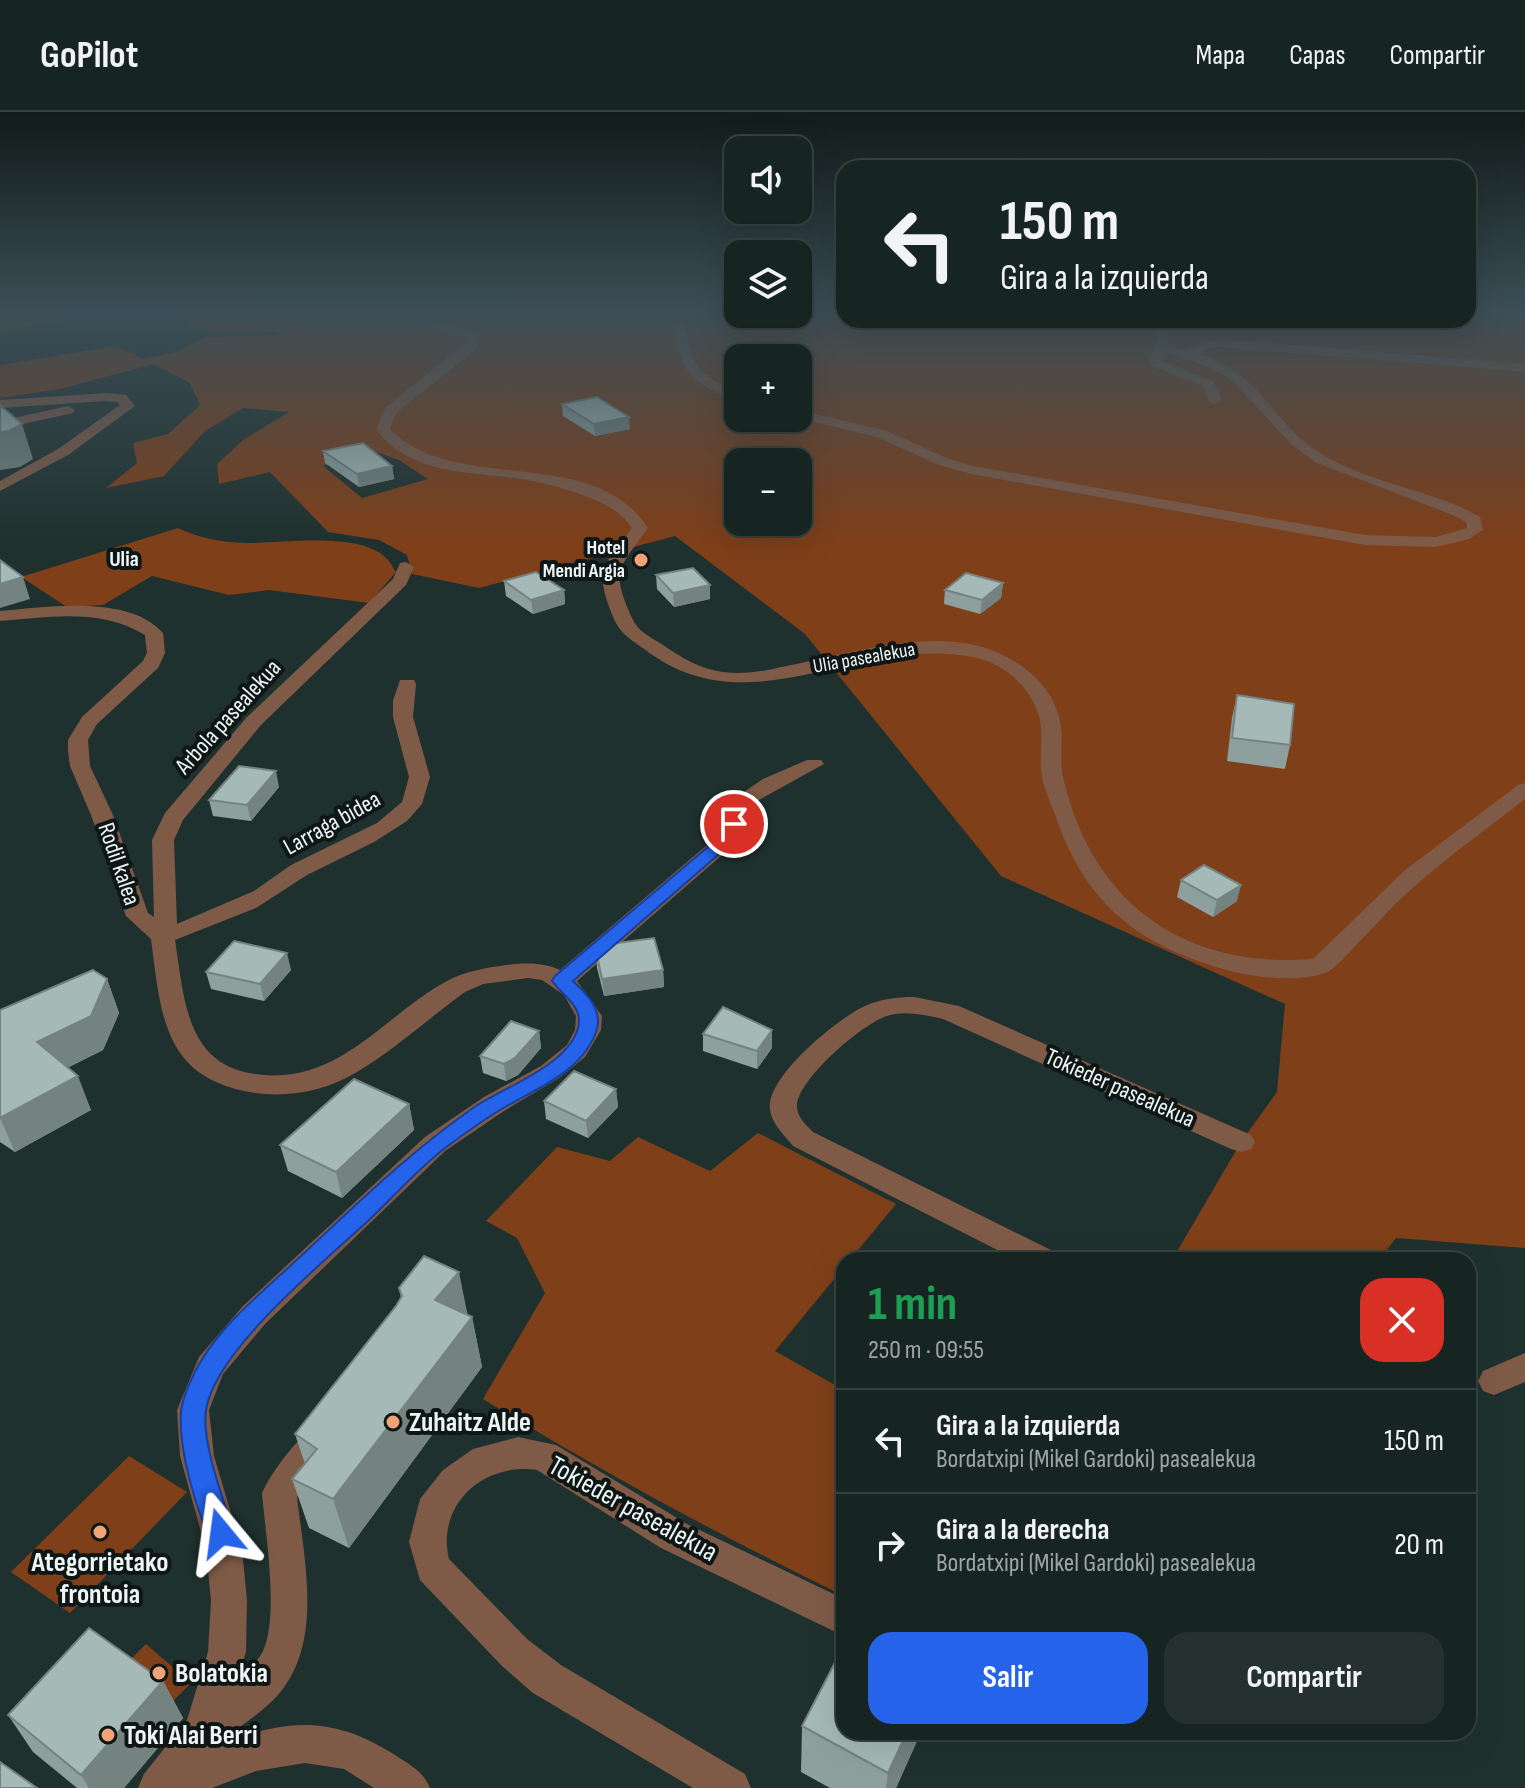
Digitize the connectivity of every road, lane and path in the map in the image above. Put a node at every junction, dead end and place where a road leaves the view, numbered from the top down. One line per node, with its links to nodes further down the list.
1 (419, 388): 14 (street, Ulia pasealekua)
2 (1210, 388): 4 (street)
3 (1247, 388): 7 (street)
4 (1215, 400)
5 (0, 404): 9 (street)
6 (75, 409): 8 (street)
7 (812, 417)
8 (0, 425)
9 (0, 487)
10 (406, 567): 15 (street, Arbola pasealekua)
11 (0, 616): 15 (street, Rodil kalea)
12 (407, 684): 15 (street, Larraga bidea)
13 (814, 764): 16 (street)
14 (1525, 789)
15 (163, 936): 16 (street)
16 (562, 981): 23 (street)
17 (1241, 1142): 18 (street, Tokieder pasealekua)
18 (1028, 1252)
19 (1525, 1367): 20 (street)
20 (1494, 1381)
21 (346, 1407): 23 (street)
22 (836, 1614): 26 (street, Tokieder pasealekua)
23 (203, 1731): 24 (street)
24 (161, 1788): 25 (street)
25 (410, 1788)
26 (731, 1788)

